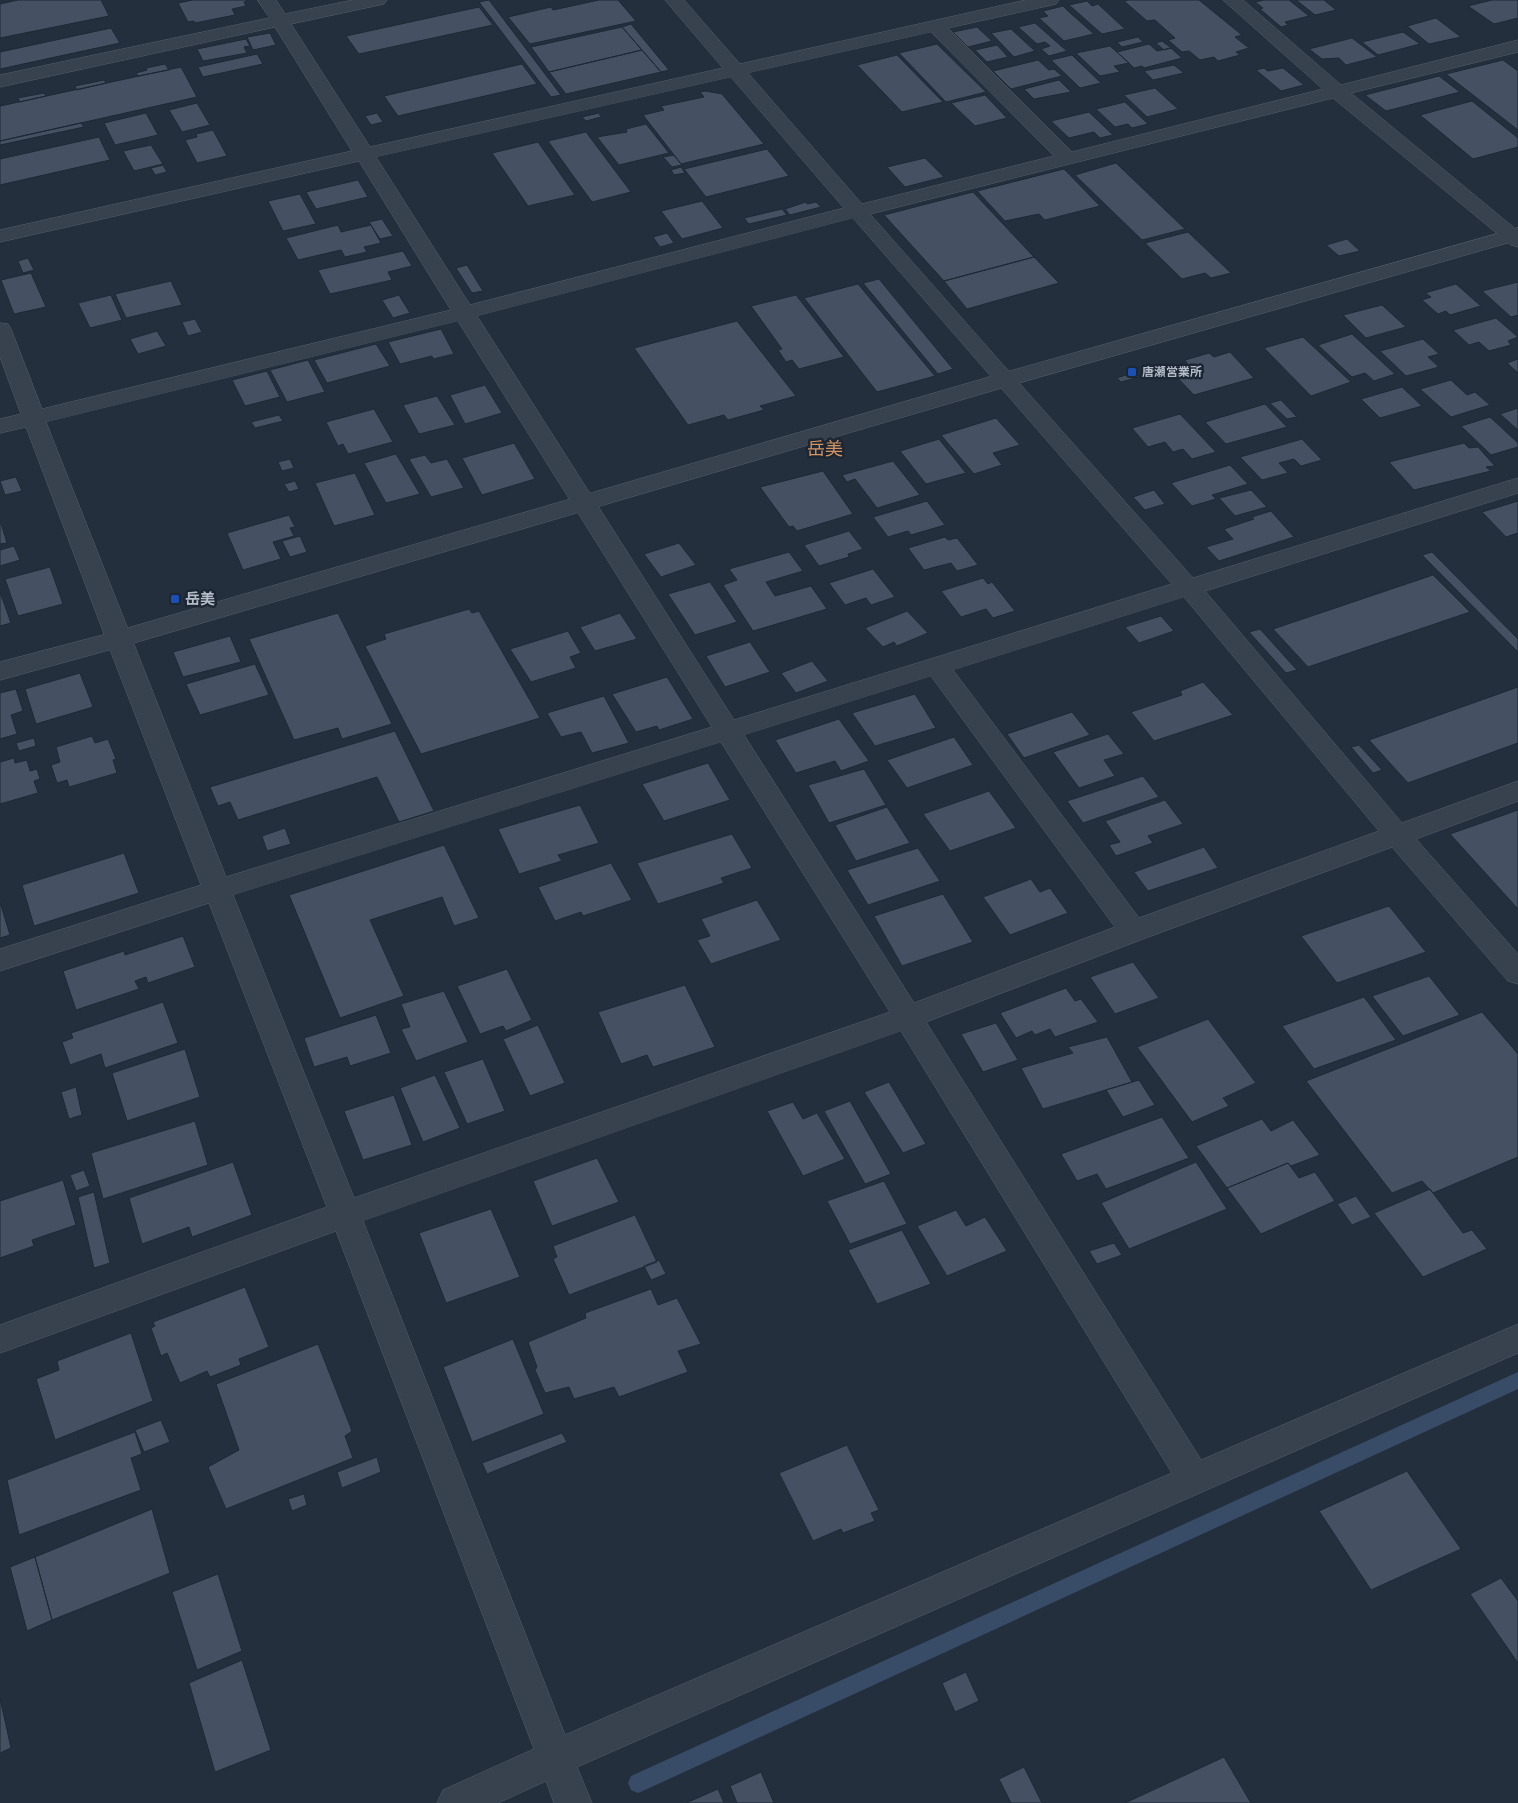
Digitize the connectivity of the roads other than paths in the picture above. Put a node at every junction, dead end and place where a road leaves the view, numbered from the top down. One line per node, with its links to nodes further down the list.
1 (378, 0): 5 (street)
2 (674, 0): 8 (street)
3 (1050, 0): 6 (street)
4 (1232, 0): 10 (street)
5 (274, 10): 9 (street); 11 (street)
6 (935, 26): 8 (street); 12 (street)
7 (1518, 46): 10 (street)
8 (736, 72): 11 (street); 13 (street)
9 (0, 81)
10 (1338, 92): 12 (street); 15 (street)
11 (366, 154): 14 (street); 16 (street)
12 (1068, 159): 13 (street)
13 (857, 211): 16 (street); 18 (street)
14 (0, 236)
15 (1516, 237): 18 (street)
16 (465, 313): 19 (street); 22 (street)
17 (0, 329): 19 (street)
18 (1004, 380): 22 (street); 23 (street)
19 (32, 418): 20 (street); 24 (street)
20 (0, 426)
21 (1518, 485): 23 (street)
22 (584, 503): 24 (street); 27 (street)
23 (1189, 588): 25 (street); 29 (street)
24 (118, 639): 26 (street); 30 (street)
25 (937, 666): 27 (street); 31 (street)
26 (0, 671)
27 (728, 731): 30 (street); 34 (street)
28 (1518, 791): 29 (street)
29 (1398, 835): 31 (street); 33 (street)
30 (217, 890): 32 (street); 35 (street)
31 (1133, 931): 34 (street)
32 (0, 960)
33 (1518, 974)
34 (908, 1017): 35 (street); 38 (street)
35 (344, 1214): 37 (street); 39 (street)
36 (1518, 1338): 38 (street)
37 (0, 1339)
38 (1194, 1479): 39 (street)
39 (555, 1758): 40 (street); 41 (street)
40 (456, 1803)
41 (572, 1803)

